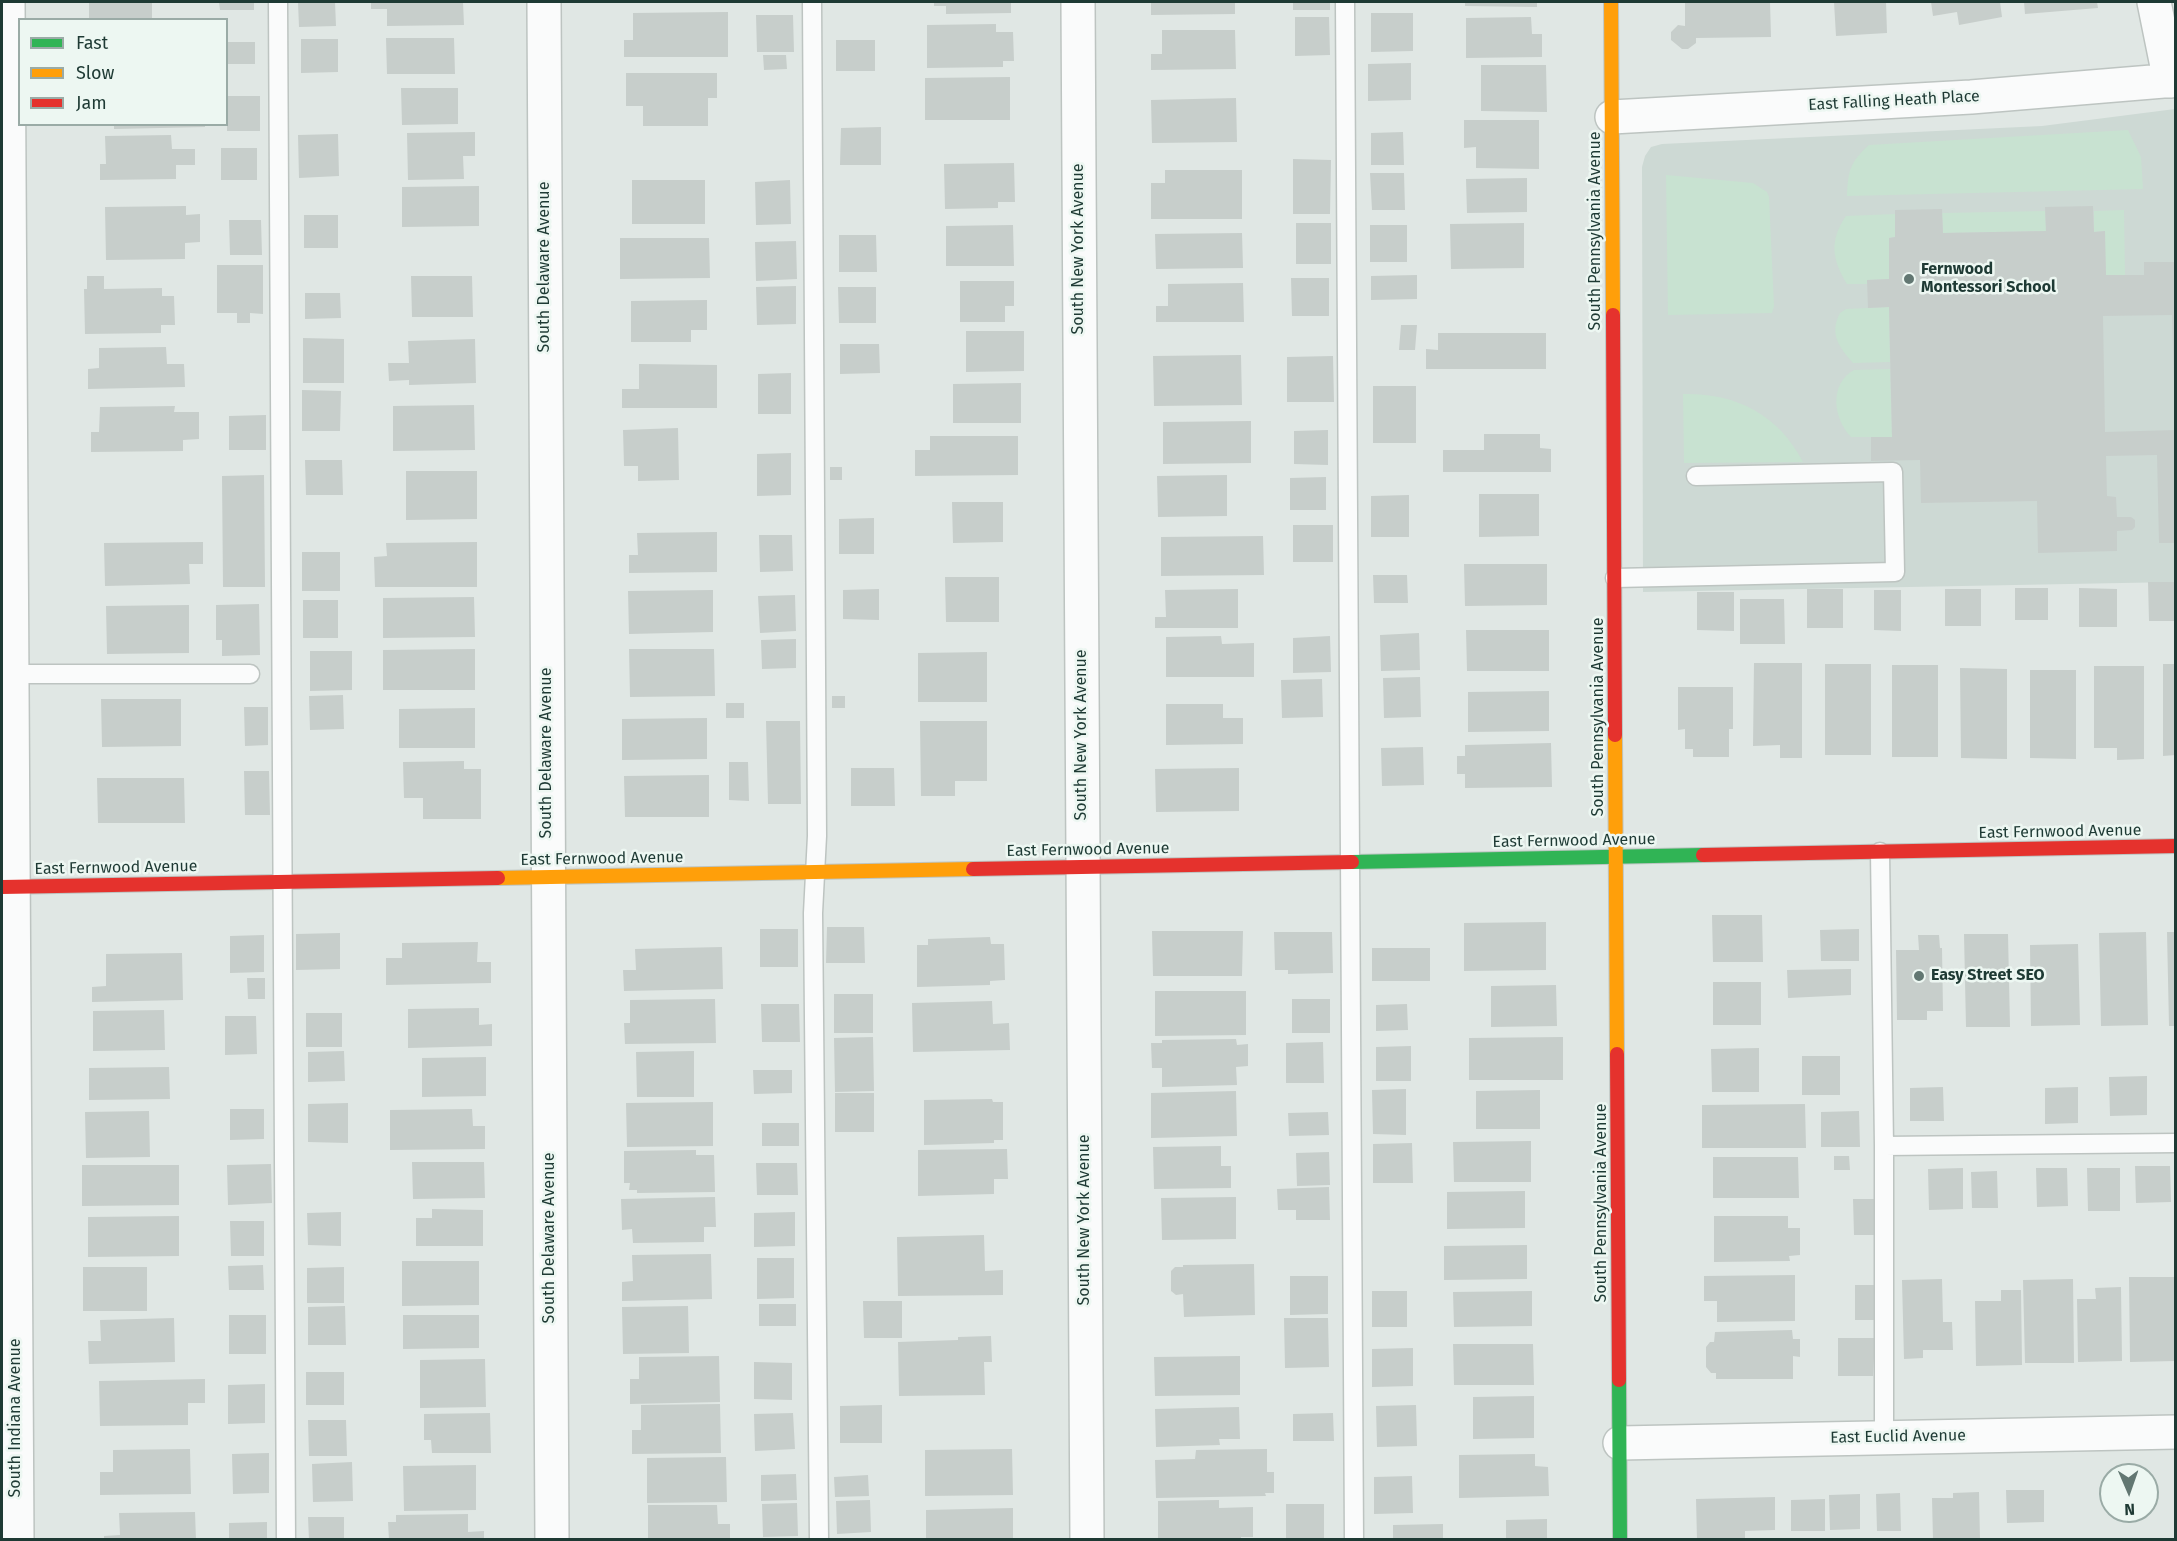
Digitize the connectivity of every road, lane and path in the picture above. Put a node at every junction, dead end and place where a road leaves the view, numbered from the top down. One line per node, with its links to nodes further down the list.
1 (8, 2): 13 (street, South Indiana Avenue)
2 (278, 2): 22 (lane)
3 (544, 2): 21 (street, South Delaware Avenue)
4 (812, 2): 20 (lane)
5 (1077, 2): 19 (street, South New York Avenue)
6 (1345, 2): 18 (lane)
7 (1611, 2): 10 (street, South Pennsylvania Avenue)
8 (2154, 2): 9 (street)
9 (2173, 80): 10 (street, East Falling Heath Place)
10 (1612, 117): 12 (street, South Pennsylvania Avenue)
11 (1696, 476): 12 (lane)
12 (1615, 578): 17 (street, South Pennsylvania Avenue)
13 (12, 674): 14 (lane); 23 (street, South Indiana Avenue)
14 (250, 674)
15 (2175, 846): 16 (street, East Fernwood Avenue)
16 (1881, 852): 17 (street, East Fernwood Avenue); 25 (lane)
17 (1616, 857): 18 (street, East Fernwood Avenue); 28 (street, South Pennsylvania Avenue)
18 (1350, 862): 19 (street, East Fernwood Avenue); 34 (lane)
19 (1083, 867): 20 (street, East Fernwood Avenue); 33 (street, South New York Avenue)
20 (815, 872): 21 (street, East Fernwood Avenue); 32 (lane)
21 (548, 876): 22 (street, East Fernwood Avenue); 31 (street, South Delaware Avenue)
22 (283, 881): 23 (street, East Fernwood Avenue); 30 (lane)
23 (8, 887): 29 (street, South Indiana Avenue)
24 (2175, 1143): 25 (lane)
25 (1884, 1146): 27 (lane)
26 (2175, 1432): 27 (street, East Euclid Avenue)
27 (1884, 1437): 28 (street, East Euclid Avenue)
28 (1620, 1443): 35 (street, South Pennsylvania Avenue)
29 (17, 1539)
30 (286, 1539)
31 (552, 1539)
32 (819, 1539)
33 (1086, 1539)
34 (1354, 1539)
35 (1620, 1539)

